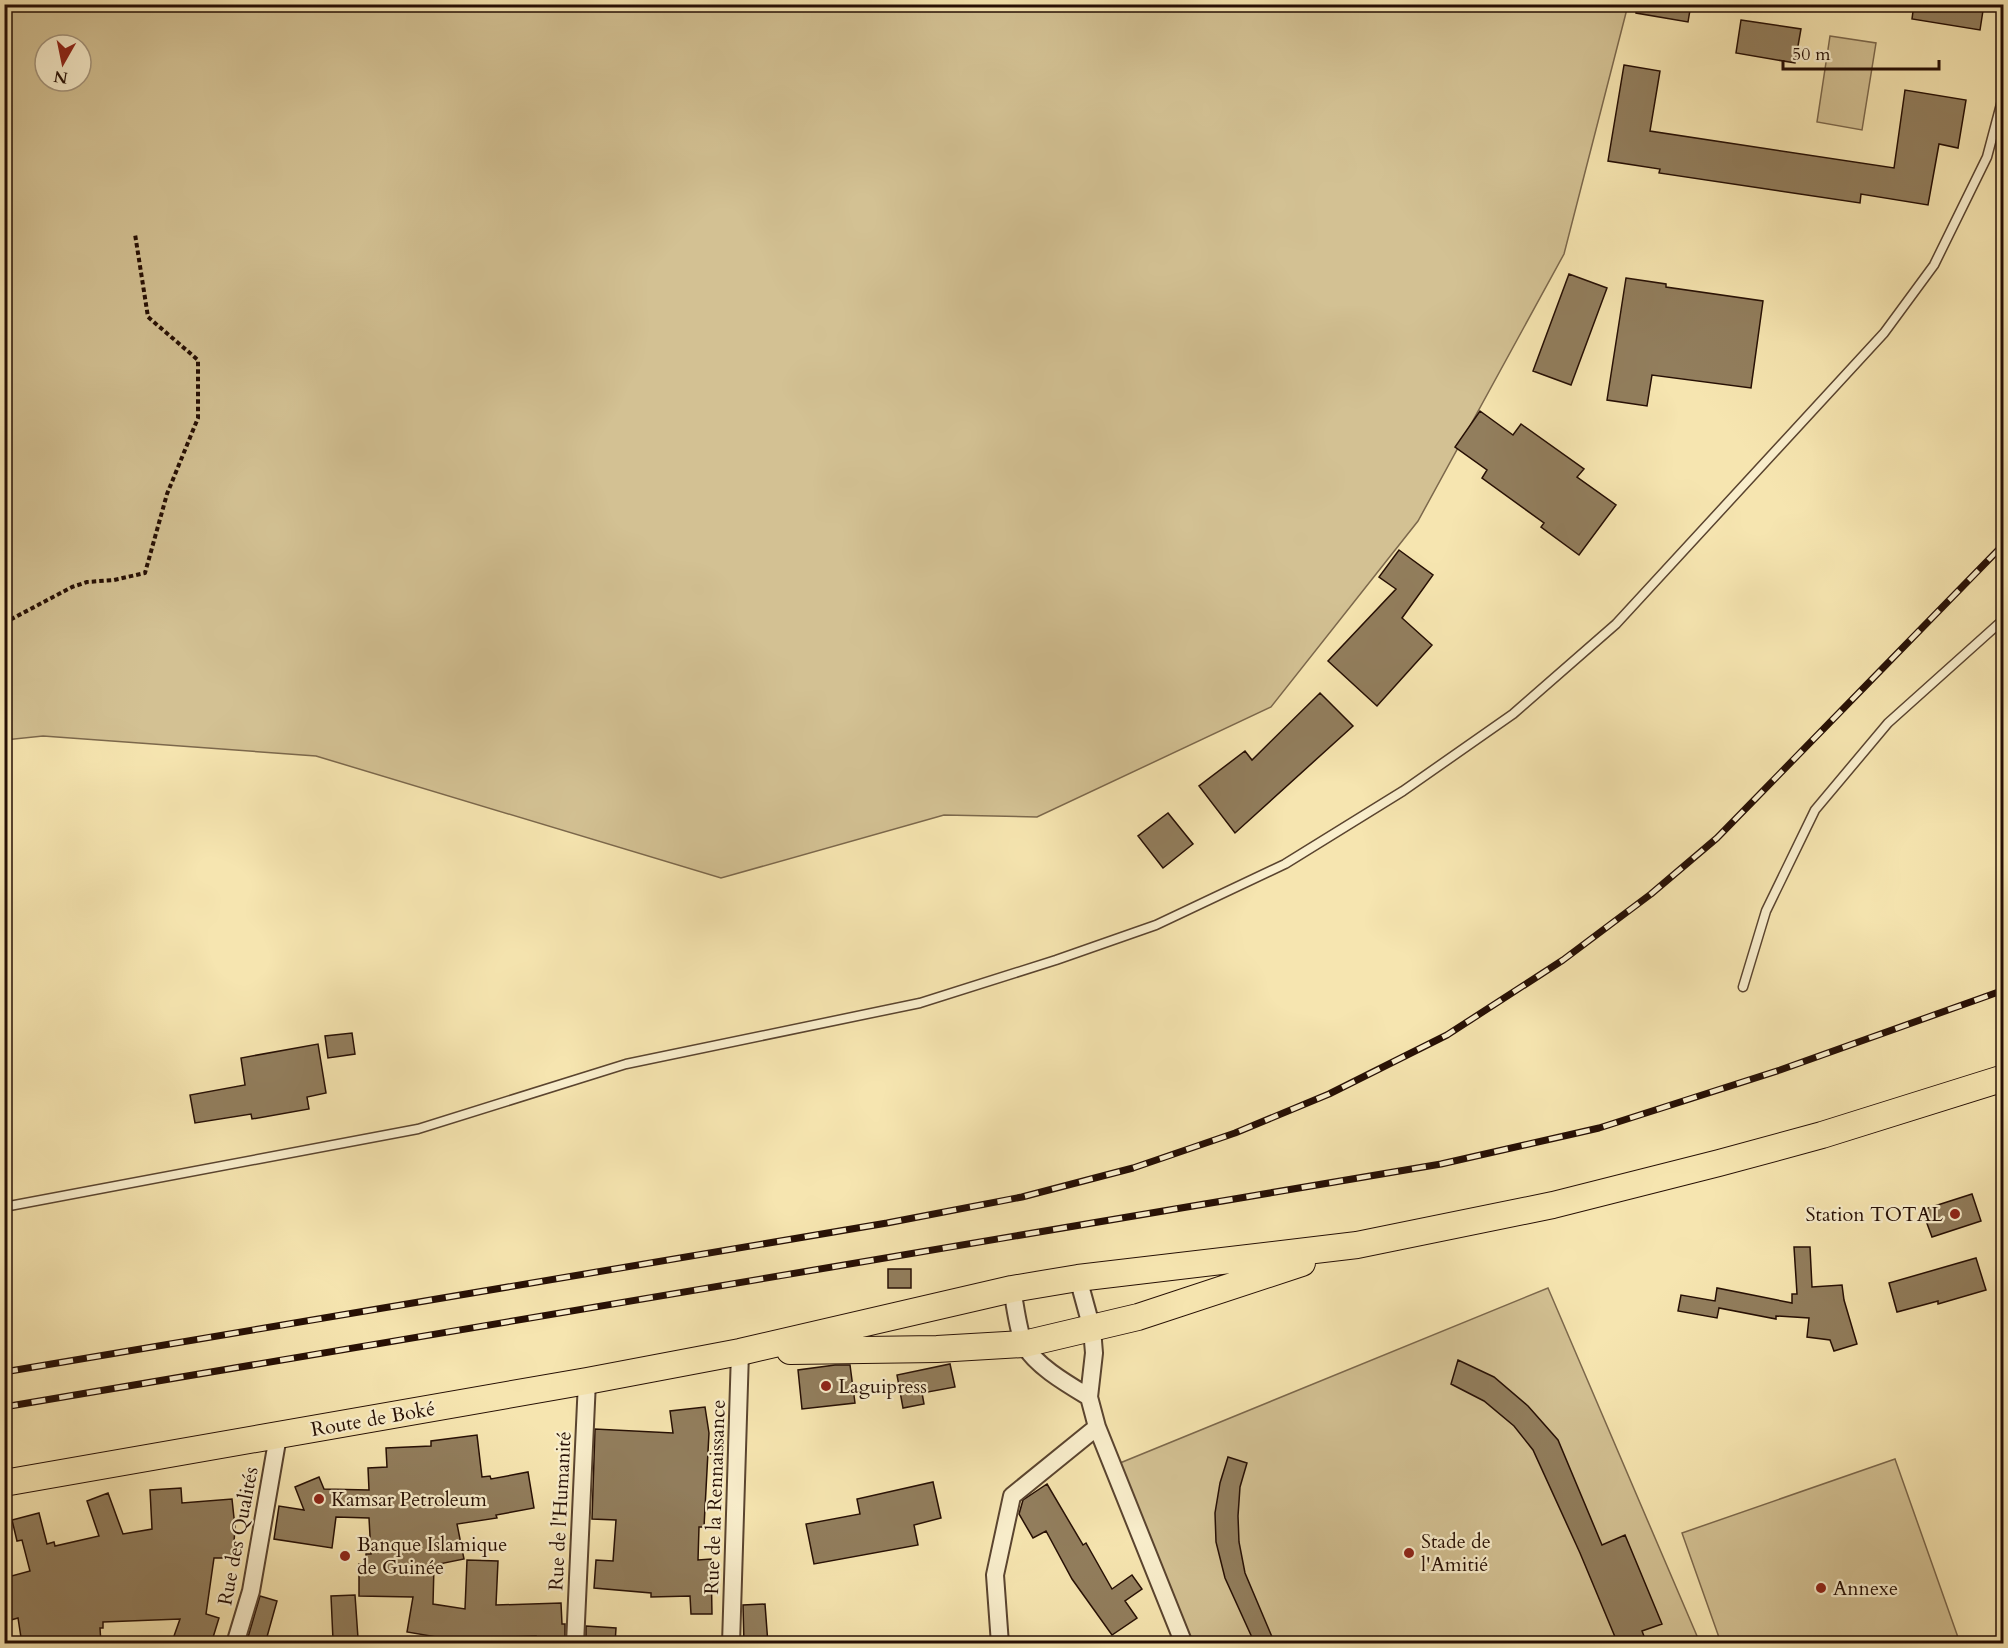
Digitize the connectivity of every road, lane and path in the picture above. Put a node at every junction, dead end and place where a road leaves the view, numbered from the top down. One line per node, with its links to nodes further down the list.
1 (2004, 93): 7 (lane)
2 (135, 234): 4 (path)
3 (2004, 619): 5 (lane)
4 (4, 623)
5 (1743, 987)
6 (2002, 1083): 8 (main road)
7 (4, 1207)
8 (1357, 1245): 9 (main road); 11 (main road)
9 (1078, 1278): 10 (main road); 11 (street)
10 (1012, 1288): 12 (street); 13 (main road)
11 (1092, 1329): 12 (main road); 15 (street)
12 (1024, 1344): 13 (main road); 15 (street)
13 (740, 1352): 14 (main road, Route de Boké); 21 (street, Rue de la Rennaissance)
14 (587, 1381): 17 (main road, Route de Boké); 20 (street, Rue de l'Humanité)
15 (1089, 1397): 16 (street)
16 (1097, 1426): 22 (street); 23 (street)
17 (278, 1436): 18 (main road, Route de Boké); 19 (street, Rue des Qualités)
18 (4, 1483)
19 (235, 1644)
20 (575, 1644)
21 (731, 1644)
22 (1000, 1644)
23 (1184, 1644)

